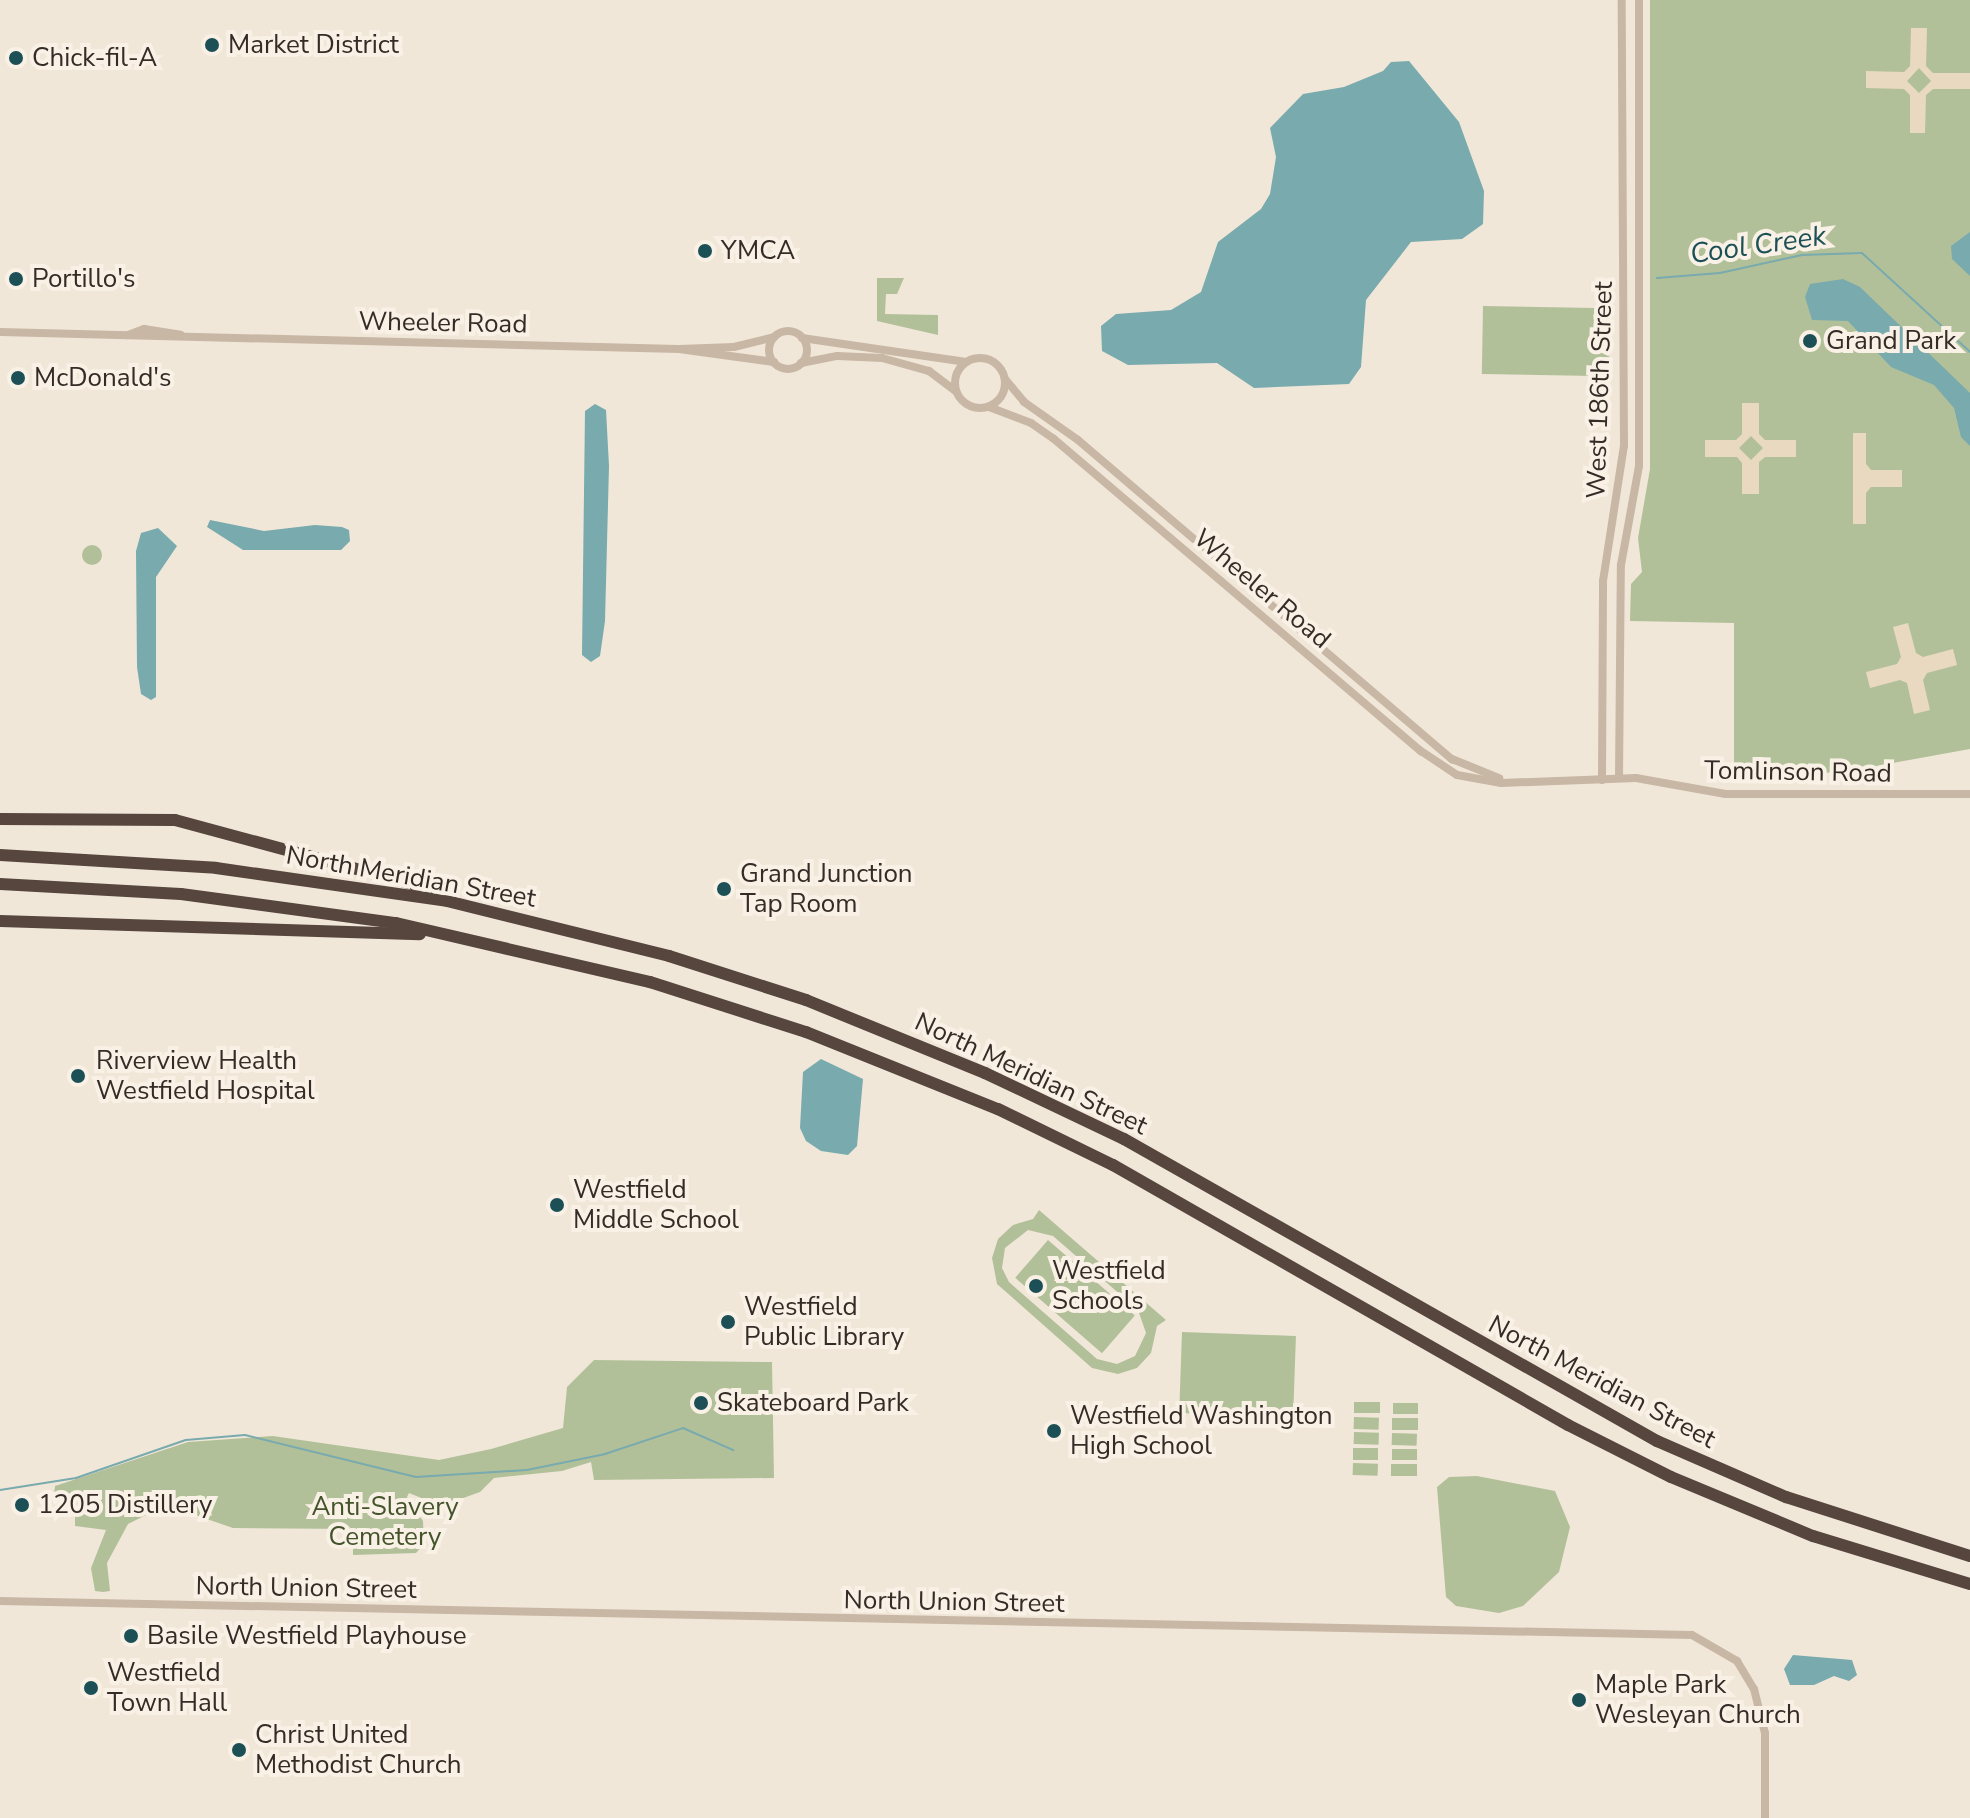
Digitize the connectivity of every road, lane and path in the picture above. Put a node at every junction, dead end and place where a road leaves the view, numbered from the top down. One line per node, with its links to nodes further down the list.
1 (1622, 0): 11 (street, West 186th Street)
2 (1639, 0): 12 (street, West 186th Street)
3 (0, 332): 6 (street, Wheeler Road)
4 (774, 337): 5 (street); 6 (street, Wheeler Road); 7 (street)
5 (802, 338): 8 (street); 9 (street)
6 (679, 349): 7 (street, Wheeler Road)
7 (774, 362): 9 (street)
8 (966, 362): 10 (street); 13 (street)
9 (801, 363): 13 (street)
10 (1005, 379): 14 (street); 17 (street, Wheeler Road)
11 (1624, 381): 12 (street); 16 (street, West 186th Street)
12 (1640, 381): 15 (street, West 186th Street)
13 (956, 391): 14 (street)
14 (989, 407): 17 (street, Wheeler Road)
15 (1623, 778): 16 (street, Wheeler Road); 18 (street, Tomlinson Road)
16 (1602, 780): 17 (street, Wheeler Road)
17 (1516, 781)
18 (1970, 794)
19 (0, 810): 20 (highway)
20 (52, 816): 21 (highway); 24 (highway)
21 (0, 819)
22 (0, 855): 24 (highway, North Meridian Street)
23 (0, 884): 26 (highway, North Meridian Street)
24 (447, 901): 27 (highway, North Meridian Street)
25 (4, 924): 26 (highway)
26 (445, 934): 28 (highway, North Meridian Street)
27 (1970, 1554)
28 (1970, 1585)
29 (0, 1601): 30 (street, North Union Street)
30 (1765, 1818)

